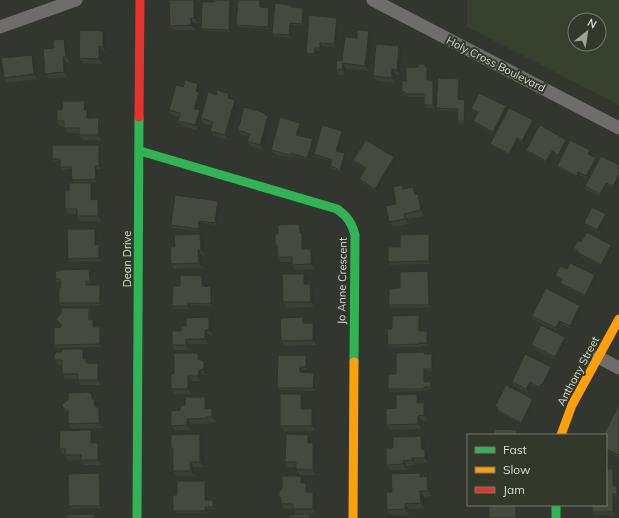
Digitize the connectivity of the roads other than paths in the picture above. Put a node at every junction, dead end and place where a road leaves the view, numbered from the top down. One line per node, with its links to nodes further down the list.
1 (76, 0): 4 (street)
2 (140, 0): 6 (street, Dean Drive)
3 (373, 0): 5 (street, Holy Cross Boulevard)
4 (0, 26)
5 (619, 128)
6 (140, 151): 12 (street, Dean Drive); 13 (street, Jo Anne Crescent)
7 (619, 319): 8 (street, Anthony Street)
8 (598, 357): 9 (street); 10 (street, Anthony Street)
9 (619, 368)
10 (561, 434)
11 (556, 506): 14 (street)
12 (137, 518)
13 (353, 518)
14 (556, 518)

